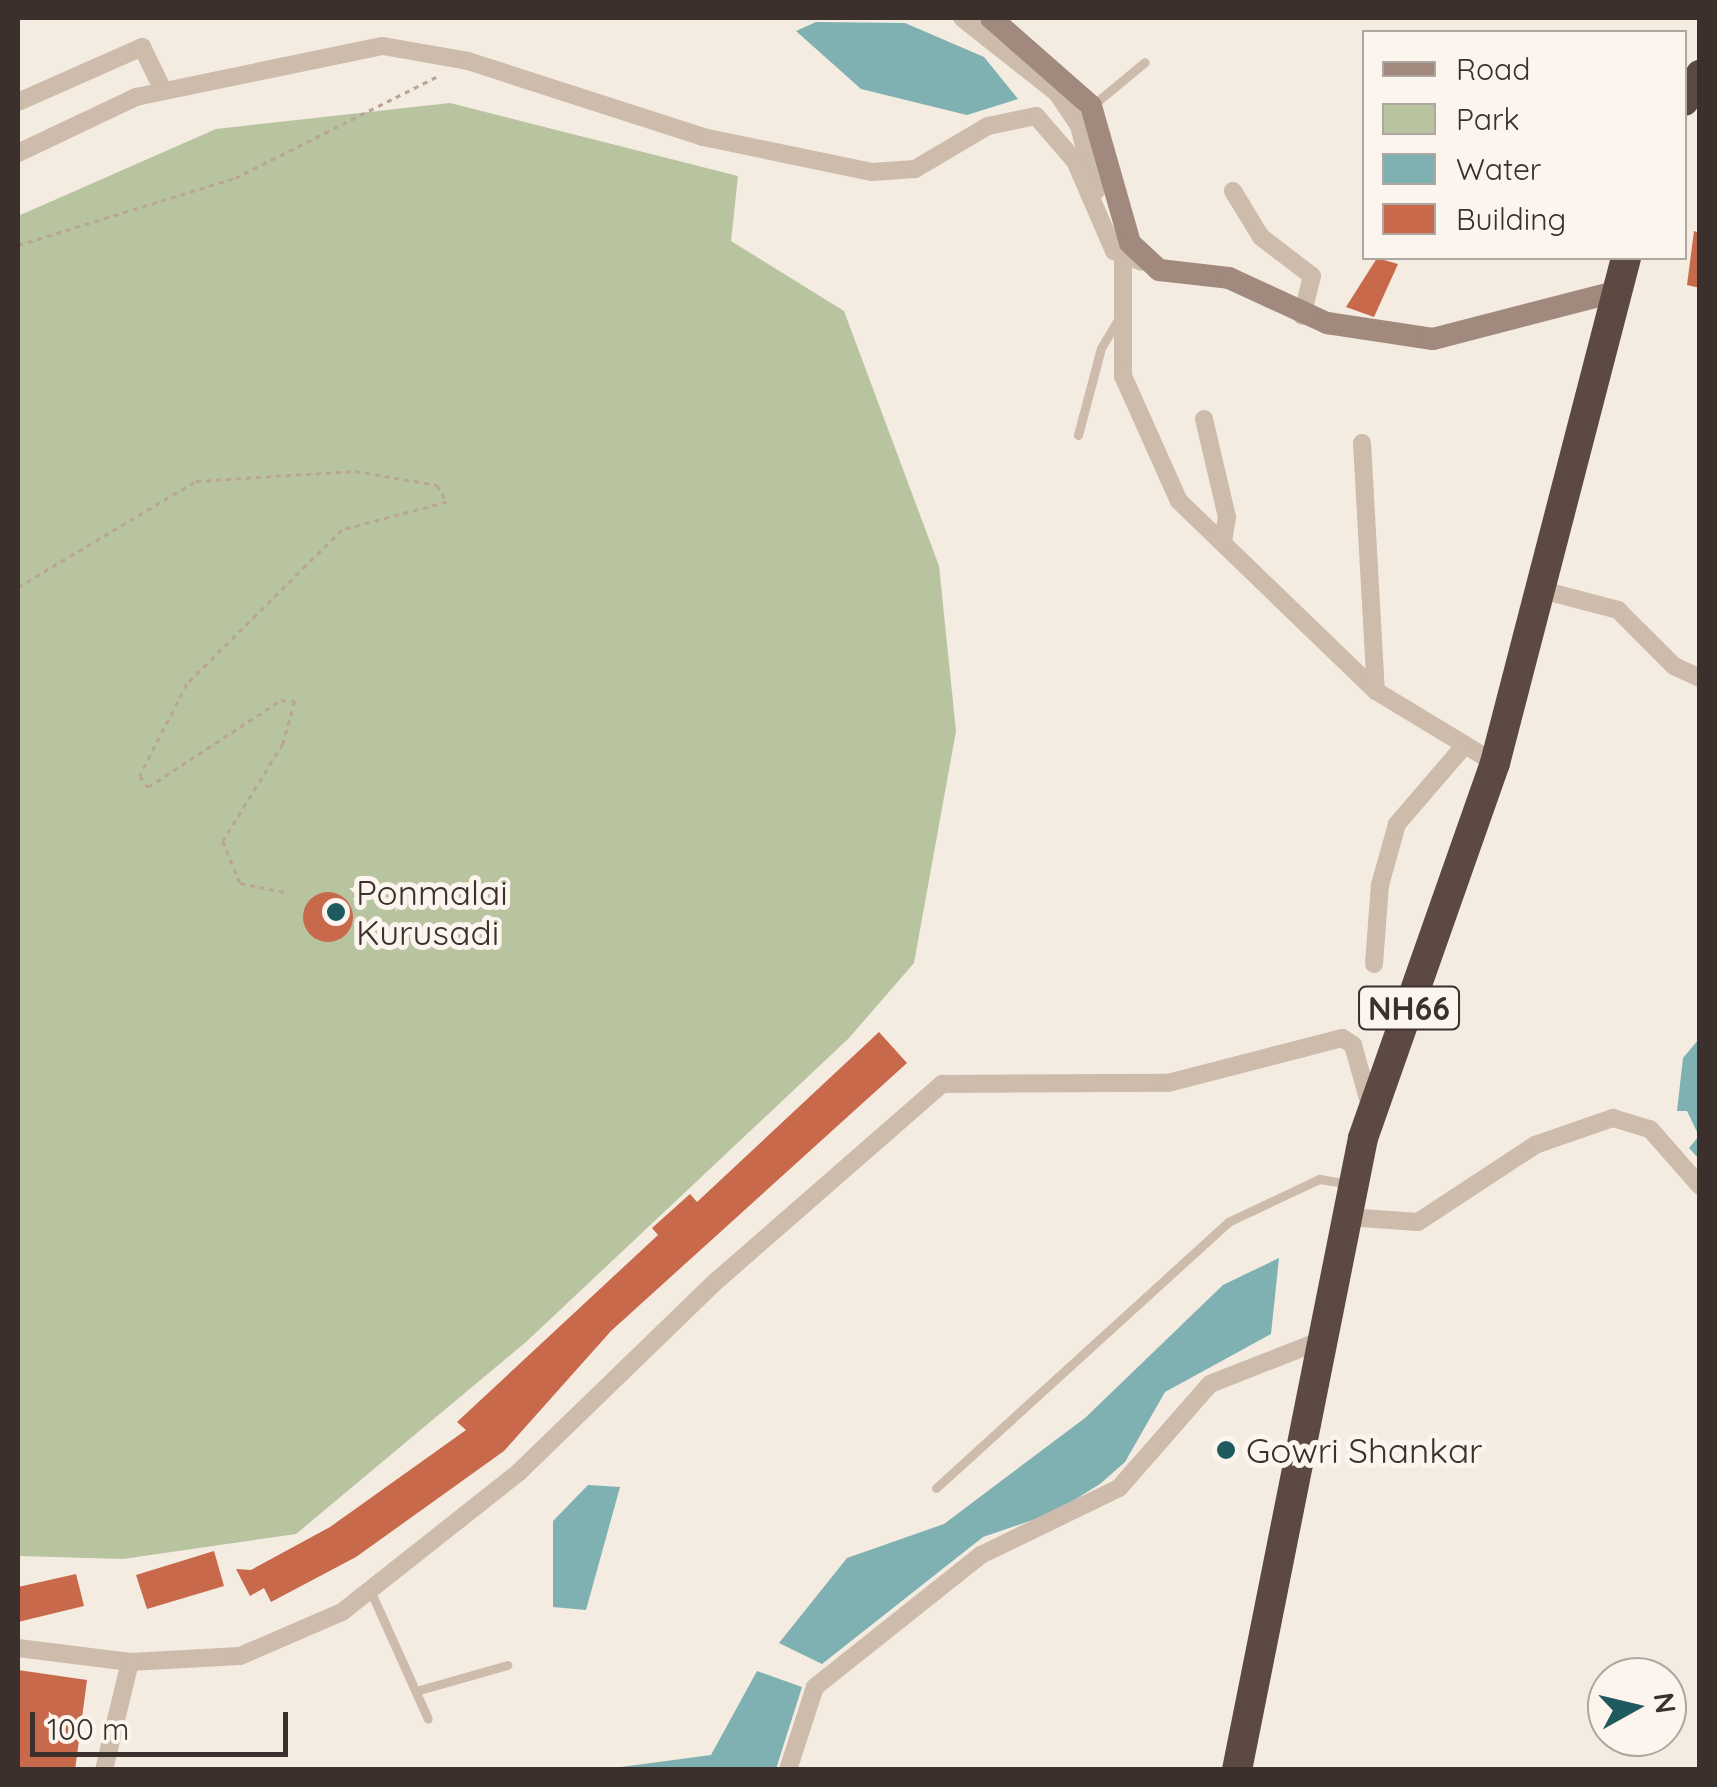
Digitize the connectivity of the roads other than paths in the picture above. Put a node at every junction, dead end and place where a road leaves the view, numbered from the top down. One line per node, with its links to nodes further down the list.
1 (962, 18): 9 (street)
2 (991, 18): 6 (street)
3 (1145, 62): 6 (lane)
4 (163, 90): 5 (street); 7 (street); 9 (street)
5 (18, 102)
6 (1092, 106): 11 (street)
7 (18, 153)
8 (1232, 191): 14 (street)
9 (1102, 226): 11 (street)
10 (1625, 260): 12 (highway, NH66)
11 (1132, 261): 13 (street); 14 (street)
12 (1615, 292): 14 (street); 19 (highway, NH66)
13 (1122, 314): 16 (lane); 18 (street)
14 (1302, 316)
15 (1204, 419): 18 (street)
16 (1078, 435)
17 (1362, 442): 21 (street)
18 (1222, 543): 21 (street)
19 (1538, 589): 20 (street); 23 (highway, NH66)
20 (1700, 678)
21 (1376, 691): 22 (street)
22 (1464, 746): 23 (street); 24 (street)
23 (1496, 762): 25 (highway, NH66)
24 (1374, 964)
25 (1372, 1112): 26 (highway, NH66); 31 (street)
26 (1354, 1185): 28 (highway, NH66); 30 (lane)
27 (1700, 1186): 28 (street)
28 (1347, 1217): 29 (highway, NH66)
29 (1322, 1340): 38 (street); 39 (highway, NH66)
30 (936, 1488)
31 (370, 1590): 33 (street); 35 (lane)
32 (18, 1648): 33 (street)
33 (130, 1662): 37 (street)
34 (507, 1666): 35 (lane)
35 (416, 1692): 36 (lane)
36 (428, 1719)
37 (104, 1770)
38 (788, 1770)
39 (1237, 1770)

